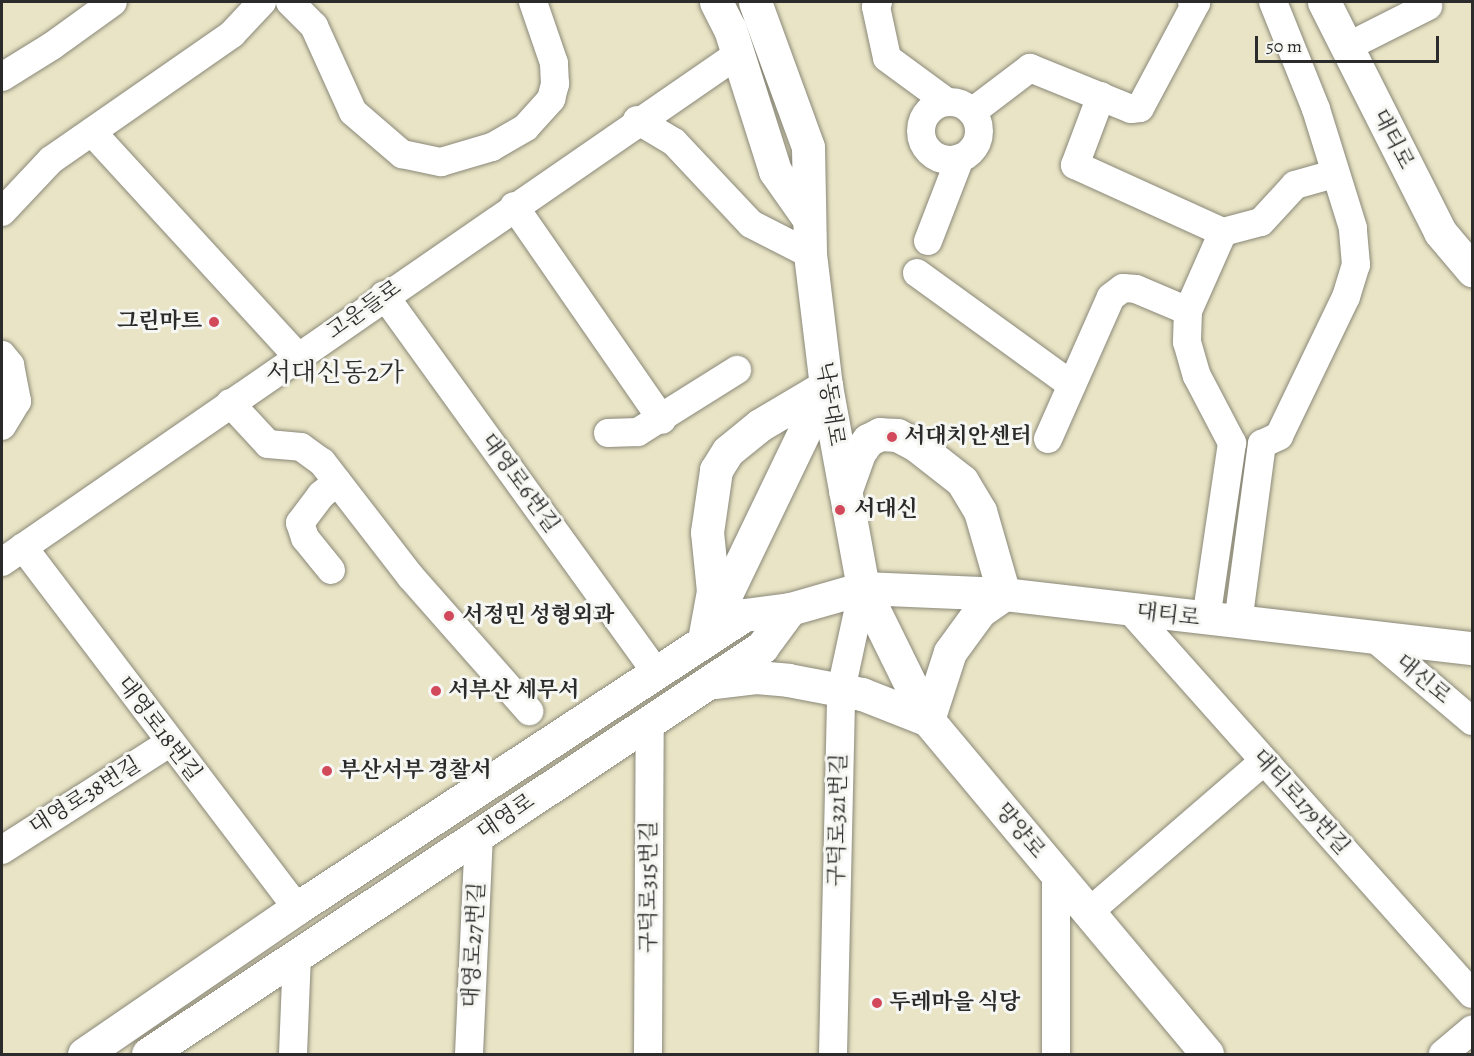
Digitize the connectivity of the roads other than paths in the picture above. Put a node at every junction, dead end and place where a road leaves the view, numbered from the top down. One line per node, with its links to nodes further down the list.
1 (113, 2): 14 (street)
2 (262, 2): 18 (street)
3 (290, 2): 4 (street)
4 (533, 2)
5 (716, 2): 13 (main road)
6 (755, 2): 23 (main road, 낙동대로)
7 (878, 2): 16 (street)
8 (1195, 2): 15 (street)
9 (1272, 2): 20 (street)
10 (1324, 2): 12 (main road, 대티로)
11 (1430, 11): 12 (street)
12 (1347, 47): 27 (main road, 대티로)
13 (738, 54): 17 (street, 고운들로); 23 (main road)
14 (2, 76)
15 (1101, 96): 16 (street); 24 (street)
16 (960, 107): 19 (street); 19 (street)
17 (637, 120): 21 (street, 고운들로); 26 (street)
18 (92, 132): 22 (street); 32 (street)
19 (960, 158): 25 (street)
20 (1334, 174): 24 (street); 49 (street)
21 (514, 206): 29 (street, 고운들로); 37 (street)
22 (2, 212)
23 (808, 218): 26 (main road, 낙동대로)
24 (1223, 232): 30 (street)
25 (928, 241)
26 (810, 254): 35 (main road, 낙동대로)
27 (1473, 270)
28 (917, 273): 34 (street)
29 (384, 295): 32 (street, 고운들로); 53 (street, 대영로6번길)
30 (1188, 311): 34 (street); 49 (street)
31 (2, 355): 38 (street)
32 (298, 357): 36 (street, 고운들로)
33 (737, 370): 37 (street)
34 (1072, 385): 40 (street)
35 (826, 386): 42 (main road, 낙동대로); 51 (main road); 51 (main road)
36 (230, 403): 41 (street); 43 (street, 고운들로)
37 (662, 420): 39 (street)
38 (2, 426)
39 (608, 433)
40 (1048, 439)
41 (337, 482): 44 (street); 56 (street)
42 (845, 492): 45 (main road, 낙동대로); 46 (main road)
43 (12, 555): 60 (street, 대영로18번길)
44 (331, 570)
45 (863, 588): 46 (main road, 대티로); 47 (main road); 55 (street, 구덕로321번길); 58 (main road, 망양로)
46 (1004, 594): 48 (main road, 대티로); 58 (main road)
47 (790, 609): 51 (main road, 대영로); 54 (main road, 대영로)
48 (1130, 610): 49 (main road, 대티로); 61 (street, 대티로179번길)
49 (1222, 621): 50 (main road, 대티로)
50 (1373, 637): 52 (main road, 대티로); 59 (street, 대신로)
51 (704, 640): 53 (main road, 대영로)
52 (1473, 648)
53 (656, 671): 65 (main road, 대영로)
54 (704, 685): 55 (main road); 57 (main road, 대영로)
55 (841, 690): 58 (main road); 75 (street, 구덕로321번길)
56 (529, 711)
57 (650, 720): 62 (main road, 대영로); 74 (street, 구덕로315번길)
58 (928, 720): 64 (main road, 망양로)
59 (1473, 721)
60 (169, 743): 63 (street, 대영로38번길); 65 (street, 대영로18번길)
61 (1264, 761): 66 (street); 68 (street, 대티로179번길)
62 (479, 835): 67 (main road, 대영로); 73 (street, 대영로27번길)
63 (5, 840)
64 (1056, 873): 66 (main road, 망양로); 76 (street)
65 (297, 908): 70 (main road, 대영로)
66 (1089, 912): 77 (main road, 망양로)
67 (297, 954): 71 (main road, 대영로); 72 (street)
68 (1473, 994)
69 (1473, 1029): 78 (street)
70 (84, 1054)
71 (148, 1054)
72 (293, 1054)
73 (469, 1054)
74 (648, 1054)
75 (833, 1054)
76 (1056, 1054)
77 (1207, 1054)
78 (1443, 1054)

